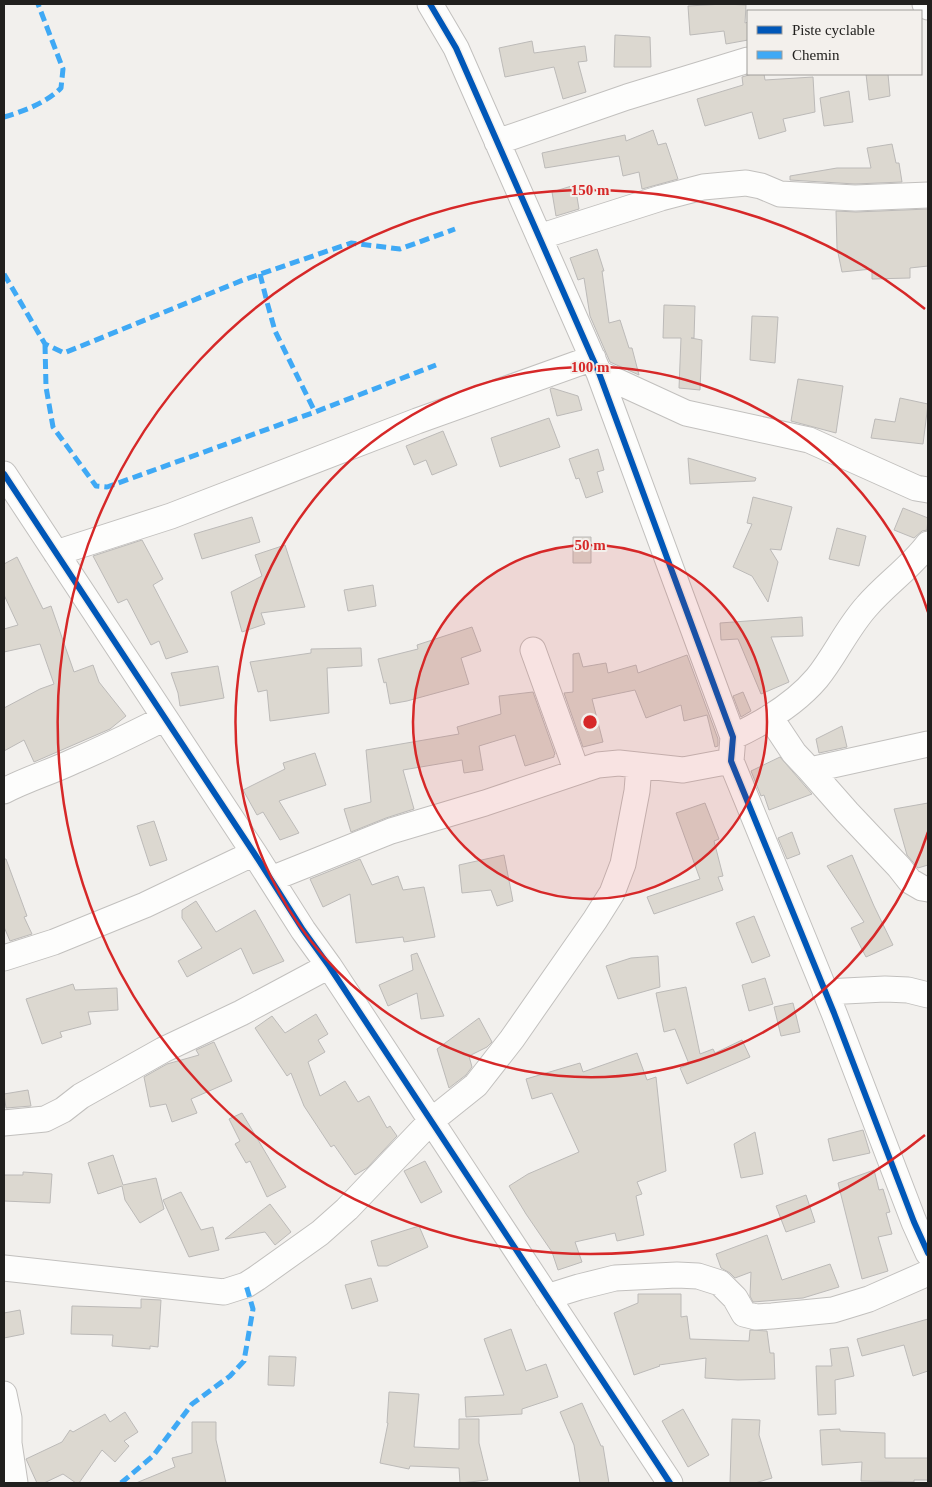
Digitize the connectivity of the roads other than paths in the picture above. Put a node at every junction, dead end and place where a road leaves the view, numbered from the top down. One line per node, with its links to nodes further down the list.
1 (430, 4): 5 (street)
2 (925, 4): 3 (street)
3 (928, 7)
4 (747, 60): 5 (street)
5 (497, 142): 7 (street)
6 (928, 195): 7 (street)
7 (539, 238): 8 (street)
8 (596, 366): 10 (street); 13 (street); 18 (street)
9 (4, 474): 11 (street)
10 (928, 490)
11 (11, 499): 13 (street)
12 (928, 544): 15 (street)
13 (56, 553): 16 (street)
14 (533, 650): 21 (street)
15 (770, 717): 18 (street); 20 (street)
16 (165, 718): 22 (street); 23 (street)
17 (928, 744): 20 (street)
18 (732, 749): 19 (street); 28 (street)
19 (639, 766): 21 (street); 30 (street)
20 (810, 770): 25 (street)
21 (577, 772): 24 (street)
22 (4, 791)
23 (254, 853): 24 (street); 26 (street)
24 (271, 879): 27 (street)
25 (928, 889)
26 (4, 958)
27 (329, 966): 30 (street); 31 (street)
28 (825, 992): 29 (street); 32 (street)
29 (928, 995)
30 (431, 1121): 33 (street); 35 (street)
31 (4, 1123)
32 (928, 1252)
33 (4, 1268)
34 (928, 1273): 35 (street)
35 (547, 1298): 38 (street)
36 (4, 1394): 37 (street)
37 (15, 1483)
38 (670, 1483)

